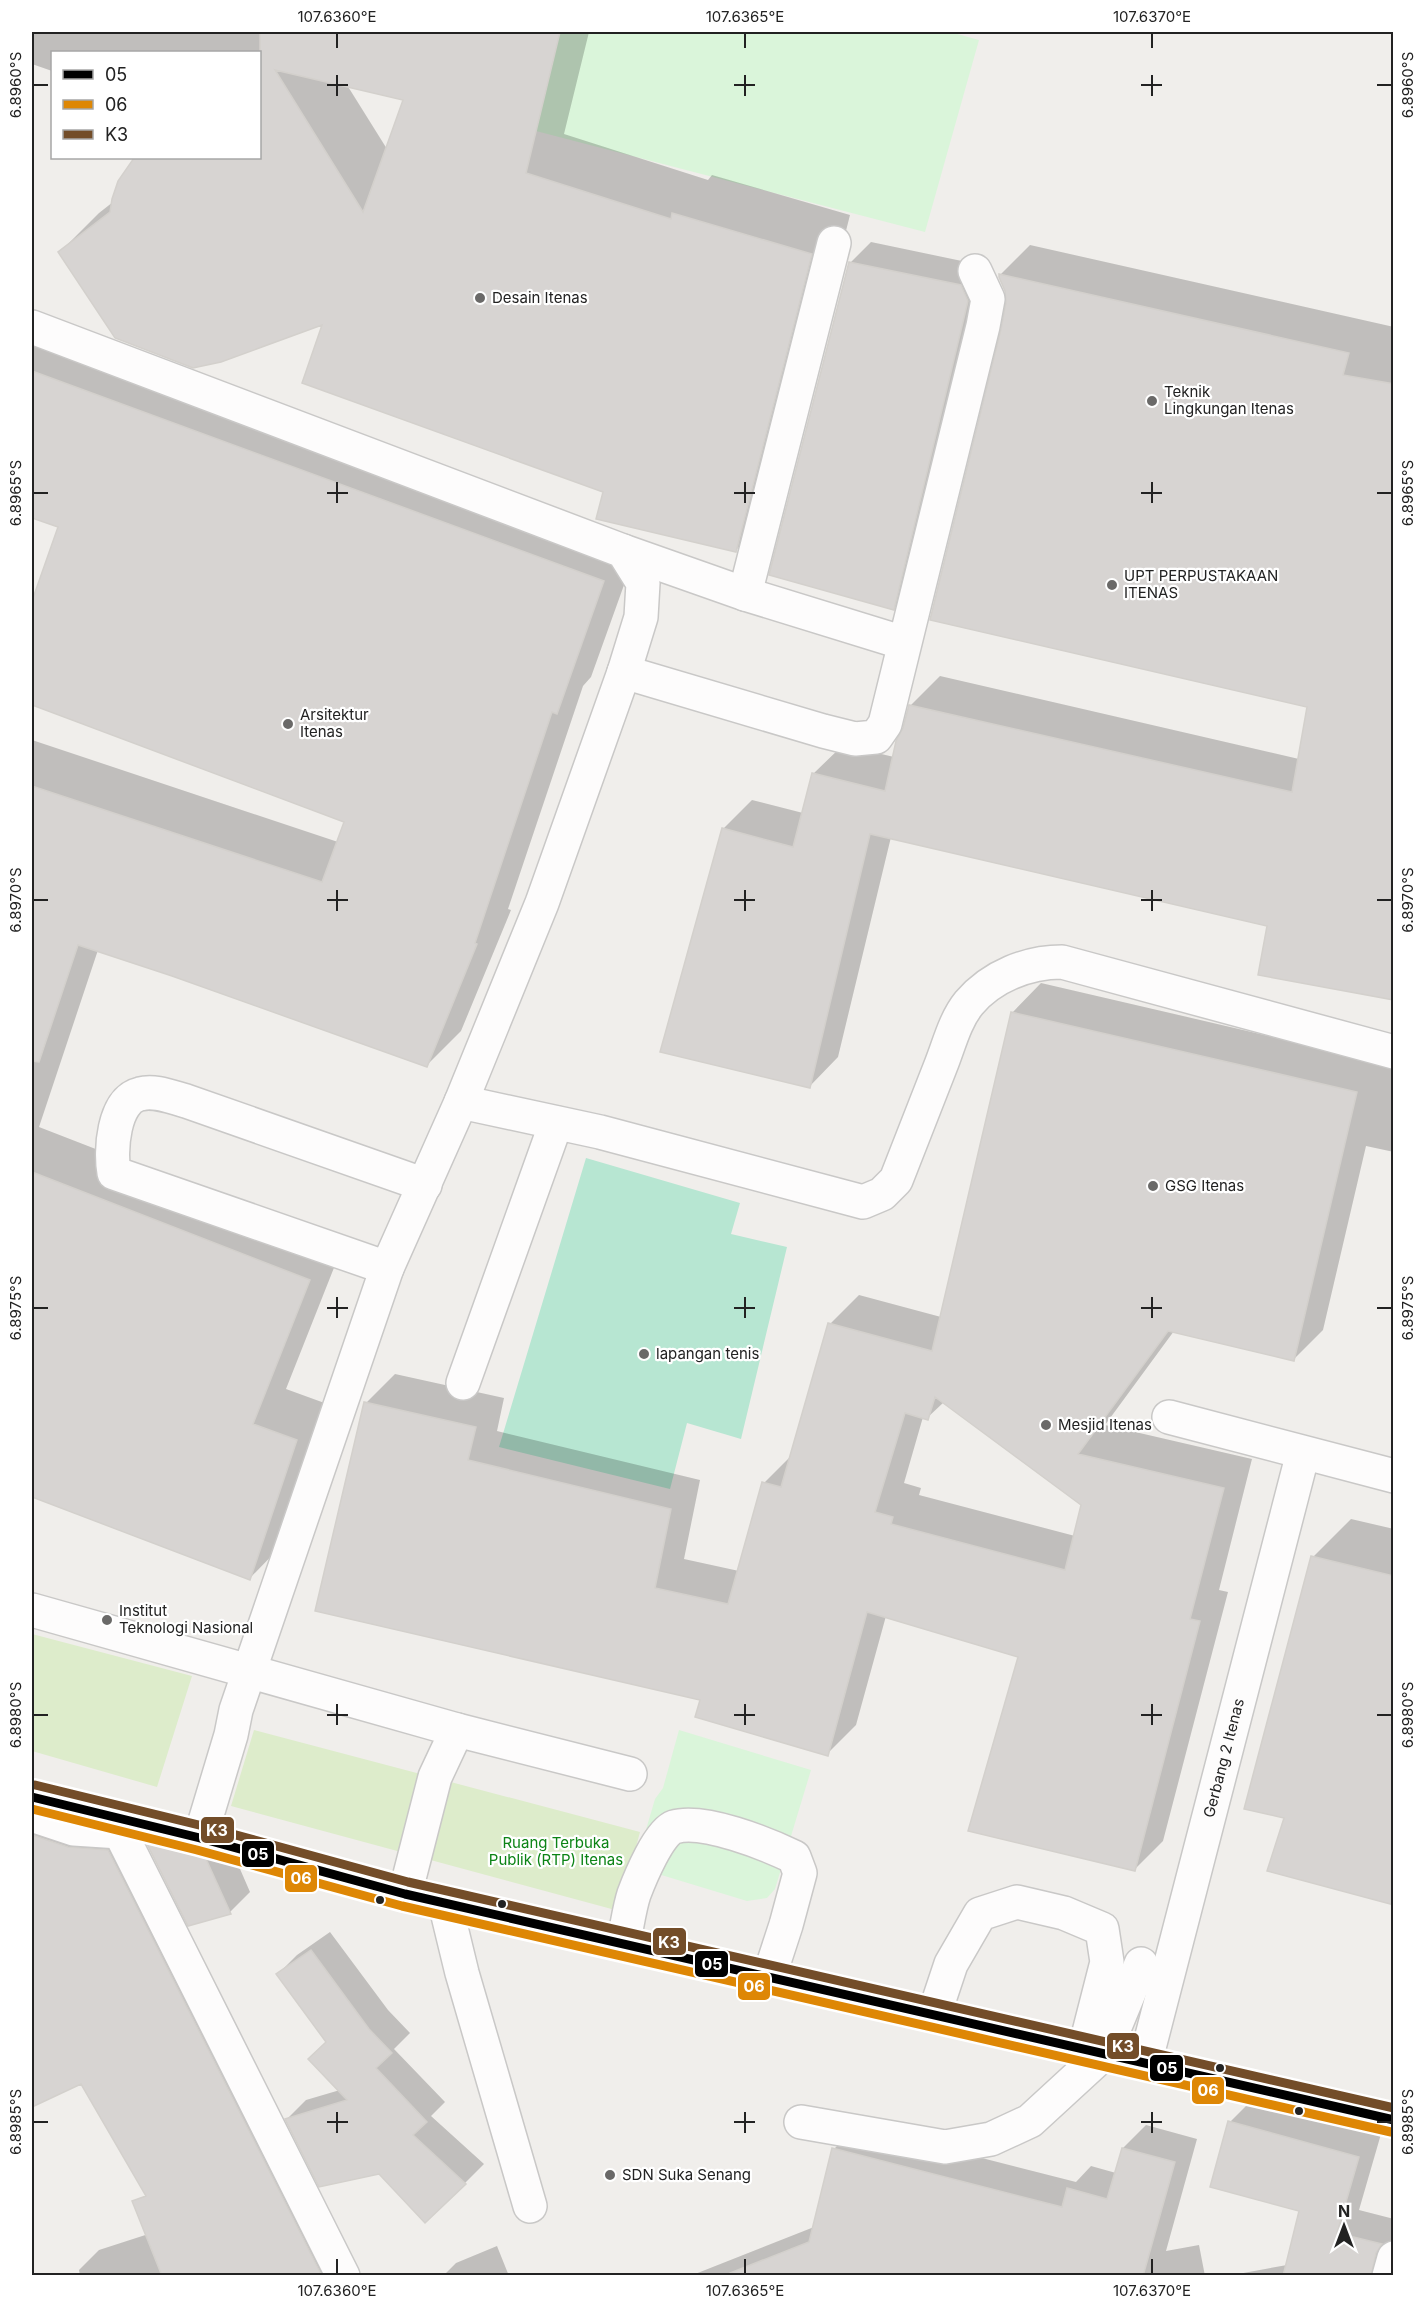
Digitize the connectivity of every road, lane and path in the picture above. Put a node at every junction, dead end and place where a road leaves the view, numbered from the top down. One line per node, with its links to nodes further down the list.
1 (834, 243): 5 (street)
2 (975, 271): 6 (street)
3 (32, 327): 4 (street)
4 (623, 551): 5 (street); 7 (street)
5 (745, 594): 6 (street)
6 (904, 644): 7 (street)
7 (624, 672): 9 (street)
8 (1394, 1052): 10 (street)
9 (461, 1102): 10 (street); 11 (street)
10 (556, 1123): 13 (street)
11 (424, 1185): 12 (street); 12 (street)
12 (387, 1268): 18 (street)
13 (463, 1383)
14 (1169, 1417): 15 (street)
15 (1303, 1453): 16 (street); 32 (street, Gerbang 2 Itenas)
16 (1394, 1476)
17 (32, 1610): 18 (street)
18 (250, 1672): 19 (street); 24 (street)
19 (457, 1730): 20 (street); 25 (street)
20 (630, 1774)
21 (32, 1797): 23 (highway)
22 (32, 1815): 23 (street)
23 (120, 1825): 24 (highway); 37 (street)
24 (200, 1838): 25 (highway)
25 (405, 1894): 26 (highway)
26 (445, 1903): 27 (highway); 35 (street)
27 (623, 1944): 29 (highway); 29 (street)
28 (1141, 1964): 31 (street)
29 (769, 1977): 30 (highway)
30 (934, 2015): 31 (highway); 31 (street)
31 (1095, 2051): 32 (highway); 34 (street)
32 (1145, 2063): 33 (highway)
33 (1394, 2120)
34 (801, 2122)
35 (530, 2205)
36 (1394, 2258): 38 (street)
37 (343, 2276)
38 (1389, 2276)

